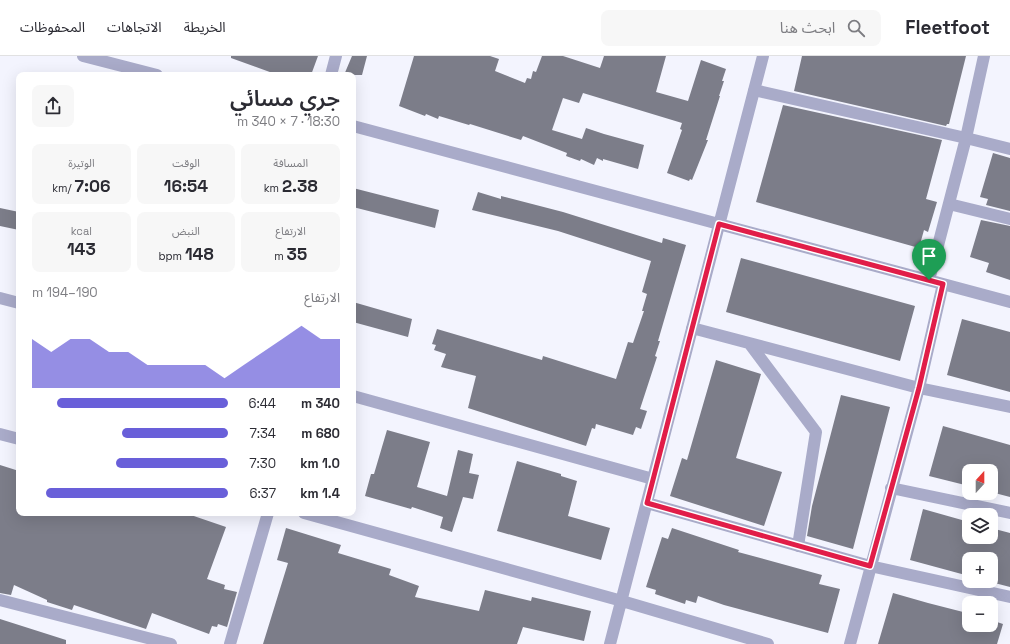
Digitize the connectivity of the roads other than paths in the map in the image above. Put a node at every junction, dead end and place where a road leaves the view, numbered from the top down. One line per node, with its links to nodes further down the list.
1 (83, 56): 5 (street)
2 (336, 56): 6 (street)
3 (763, 56): 7 (street)
4 (984, 56): 9 (street)
5 (145, 72)
6 (332, 72)
7 (754, 90): 9 (street); 13 (street)
8 (356, 127): 13 (street)
9 (966, 138): 10 (street); 11 (street)
10 (1010, 149)
11 (949, 204): 12 (street); 14 (street)
12 (1010, 219)
13 (719, 224): 14 (street); 19 (street)
14 (929, 280): 15 (street)
15 (943, 284): 18 (street); 21 (street)
16 (0, 298): 17 (street)
17 (16, 302)
18 (1010, 302)
19 (692, 328): 20 (street); 26 (street)
20 (749, 343): 21 (street); 32 (street)
21 (919, 388): 23 (street); 27 (street)
22 (356, 397): 26 (street)
23 (1010, 407)
24 (0, 434): 25 (street)
25 (16, 438)
26 (653, 479): 28 (street)
27 (891, 488): 29 (street); 33 (street)
28 (647, 503): 32 (street); 36 (street)
29 (1010, 513)
30 (267, 516): 38 (street)
31 (315, 516): 36 (street)
32 (798, 546): 33 (street)
33 (870, 566): 34 (street); 41 (street)
34 (1010, 596)
35 (0, 600): 37 (street)
36 (622, 600): 39 (street); 40 (street)
37 (172, 644)
38 (230, 644)
39 (610, 644)
40 (768, 644)
41 (850, 644)

